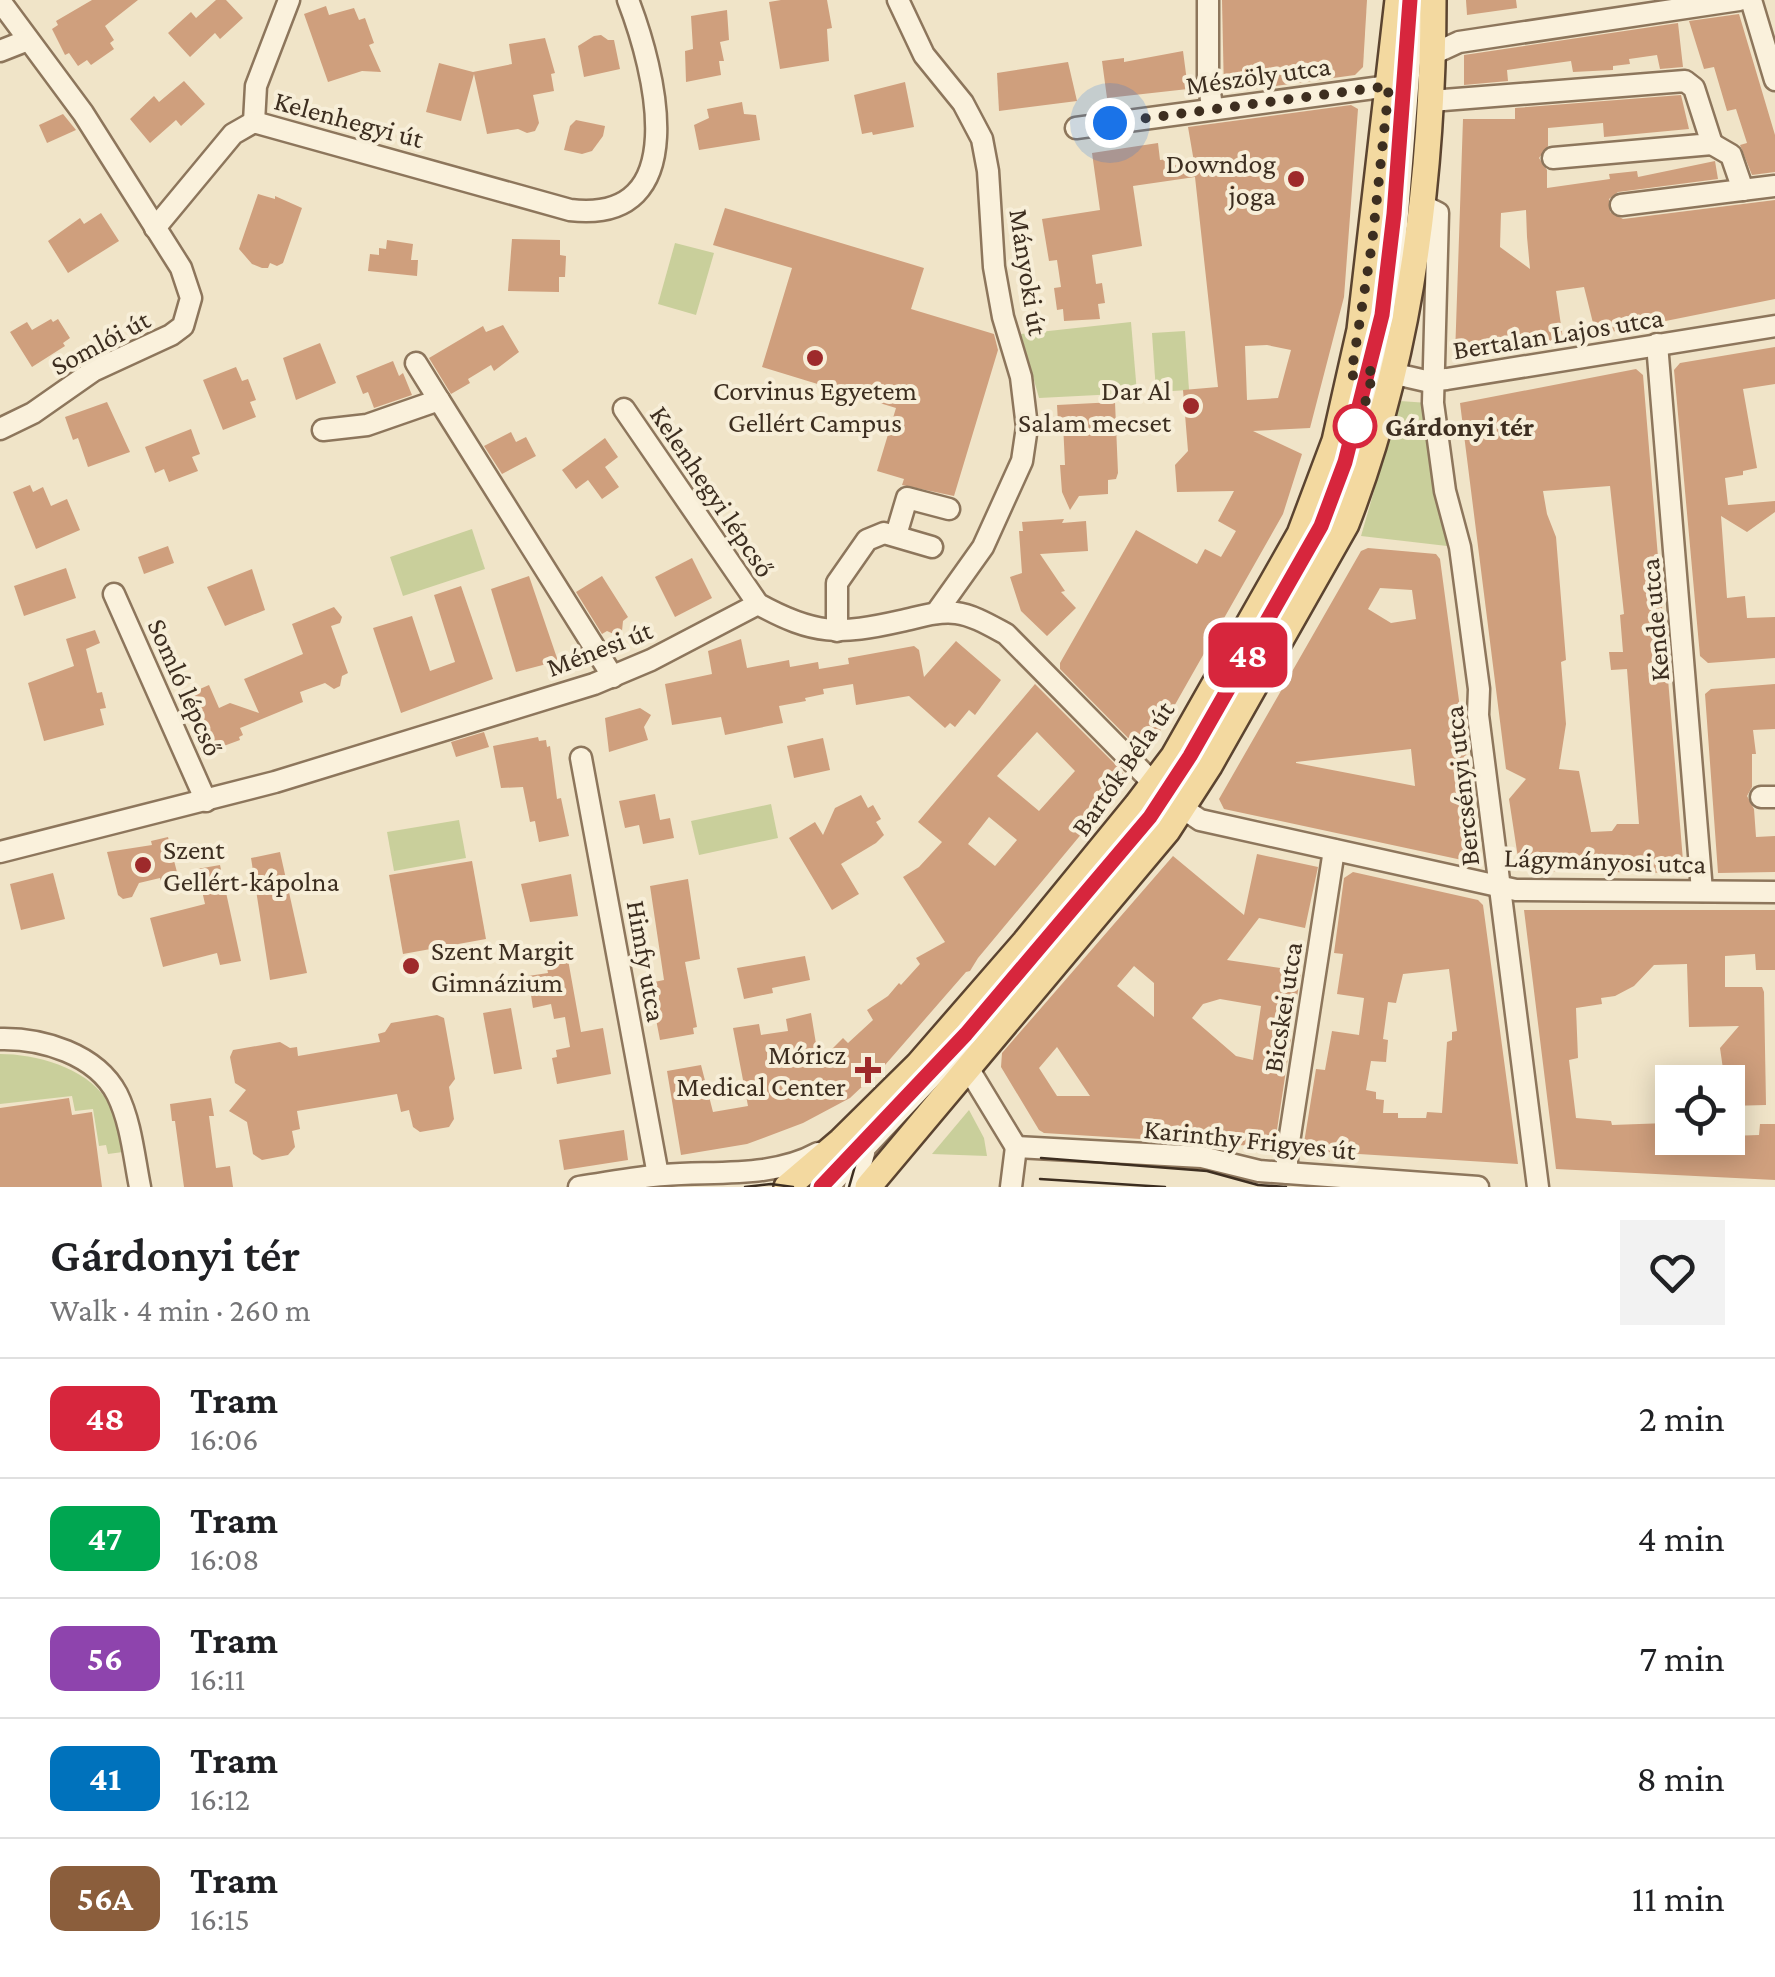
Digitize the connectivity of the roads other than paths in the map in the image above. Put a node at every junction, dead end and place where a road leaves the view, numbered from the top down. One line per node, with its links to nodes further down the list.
1 (289, 0): 19 (street)
2 (628, 0): 19 (street, Kelenhegyi út)
3 (898, 0): 44 (street, Mányoki út)
4 (1208, 0): 18 (street)
5 (1398, 0): 16 (main road, Bartók Béla út)
6 (1415, 0): 31 (street, Bartók Béla út)
7 (1432, 0): 14 (main road, Bartók Béla út)
8 (1739, 0): 14 (street)
9 (0, 2): 11 (street)
10 (1761, 11): 15 (street)
11 (7, 25): 12 (street)
12 (28, 40): 13 (street); 27 (street)
13 (0, 51)
14 (1432, 54): 17 (main road, Bartók Béla út)
15 (1775, 80)
16 (1389, 86): 18 (street, Mészöly utca); 31 (main road, Bartók Béla út)
17 (1431, 101): 21 (street); 25 (main road, Bartók Béla út)
18 (1212, 108): 20 (street, Mészöly utca)
19 (254, 122): 27 (street, Kelenhegyi út)
20 (1076, 128)
21 (1712, 144): 22 (street); 24 (street)
22 (1553, 158)
23 (1775, 186): 24 (street)
24 (1742, 190): 26 (street)
25 (1422, 205): 31 (main road, Bartók Béla út); 32 (street, Bercsényi utca)
26 (1621, 206)
27 (154, 228): 35 (street, Somlói út)
28 (1775, 326): 29 (street, Bertalan Lajos utca)
29 (1657, 344): 32 (street, Bertalan Lajos utca); 53 (street, Kende utca)
30 (416, 364): 33 (street)
31 (1372, 373): 32 (street, Bertalan Lajos utca); 37 (main road, Bartók Béla út); 38 (main road, Bartók Béla út)
32 (1433, 380): 52 (street, Bercsényi utca)
33 (439, 400): 36 (street); 46 (street)
34 (624, 409): 43 (street, Kelenhegyi lépcső)
35 (0, 428)
36 (324, 430)
37 (1335, 441): 38 (main road); 48 (main road, Bartók Béla út)
38 (1349, 494): 48 (main road, Bartók Béla út)
39 (950, 510): 40 (street)
40 (896, 536): 41 (street); 45 (street)
41 (932, 547)
42 (114, 594): 49 (street, Somló lépcső)
43 (758, 604): 45 (street); 46 (street, Ménesi út)
44 (936, 613): 45 (street); 48 (street)
45 (837, 631)
46 (613, 678): 49 (street, Ménesi út)
47 (581, 758): 62 (street, Himfy utca)
48 (1168, 797): 50 (street, Lágymányosi utca); 55 (street, Bartók Béla út); 57 (main road, Bartók Béla út); 57 (main road, Bartók Béla út)
49 (206, 801): 51 (street, Ménesi út)
50 (1334, 850): 52 (street, Lágymányosi utca); 61 (street, Bicskei utca)
51 (0, 852)
52 (1499, 887): 53 (street, Lágymányosi utca); 71 (street, Bercsényi utca)
53 (1702, 890): 54 (street, Lágymányosi utca)
54 (1775, 892)
55 (974, 1032): 57 (street); 57 (street)
56 (0, 1040): 63 (street)
57 (941, 1065): 58 (main road, Bartók Béla út); 59 (street, Bartók Béla út); 60 (street); 68 (main road, Bartók Béla út)
58 (842, 1140): 62 (street); 65 (main road, Bartók Béla út)
59 (871, 1142): 66 (street, Bartók Béla út); 67 (street)
60 (1016, 1147): 61 (street, Karinthy Frigyes út); 69 (street)
61 (1287, 1173): 70 (street, Karinthy Frigyes út)
62 (666, 1181): 64 (street)
63 (140, 1187)
64 (579, 1187)
65 (787, 1187)
66 (828, 1187)
67 (855, 1187)
68 (868, 1187)
69 (1011, 1187)
70 (1478, 1187)
71 (1538, 1187)

